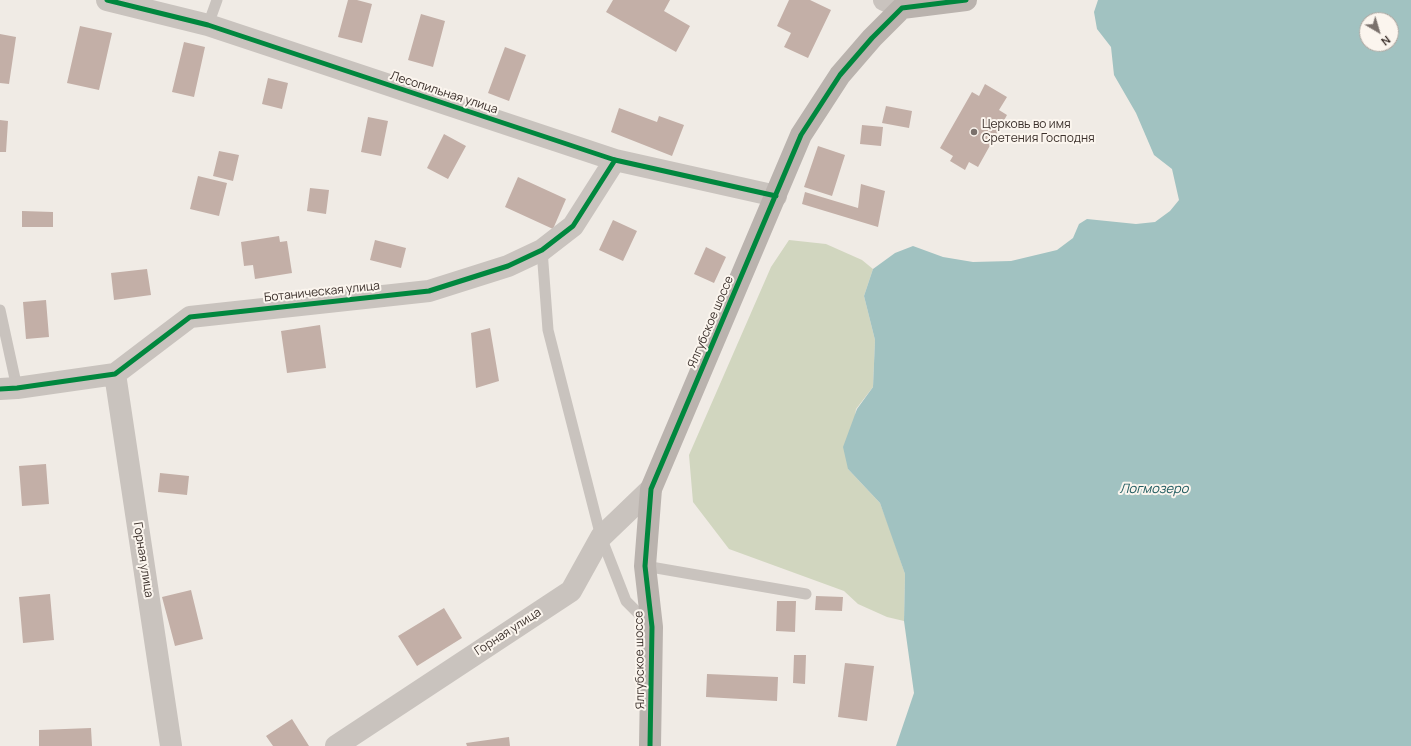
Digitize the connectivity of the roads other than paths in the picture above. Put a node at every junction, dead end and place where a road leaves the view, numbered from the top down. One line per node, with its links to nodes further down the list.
1 (107, 0): 5 (street, Лесопильная улица)
2 (217, 0): 5 (lane)
3 (966, 0): 4 (street, Ялгубское шоссе)
4 (893, 4): 7 (street, Ялгубское шоссе)
5 (208, 25): 6 (street, Лесопильная улица)
6 (615, 160): 7 (street, Лесопильная улица); 8 (street, Ботаническая улица)
7 (776, 196): 12 (street, Ялгубское шоссе)
8 (542, 250): 10 (street, Ботаническая улица); 13 (lane)
9 (0, 310): 11 (lane)
10 (115, 374): 11 (street, Ботаническая улица); 17 (street, Горная улица)
11 (9, 389)
12 (651, 488): 13 (street, Горная улица); 14 (street, Ялгубское шоссе)
13 (602, 537): 16 (lane); 18 (street, Горная улица)
14 (646, 566): 15 (lane); 16 (street, Ялгубское шоссе)
15 (806, 594)
16 (652, 627): 19 (street, Ялгубское шоссе)
17 (171, 746)
18 (336, 746)
19 (650, 746)

